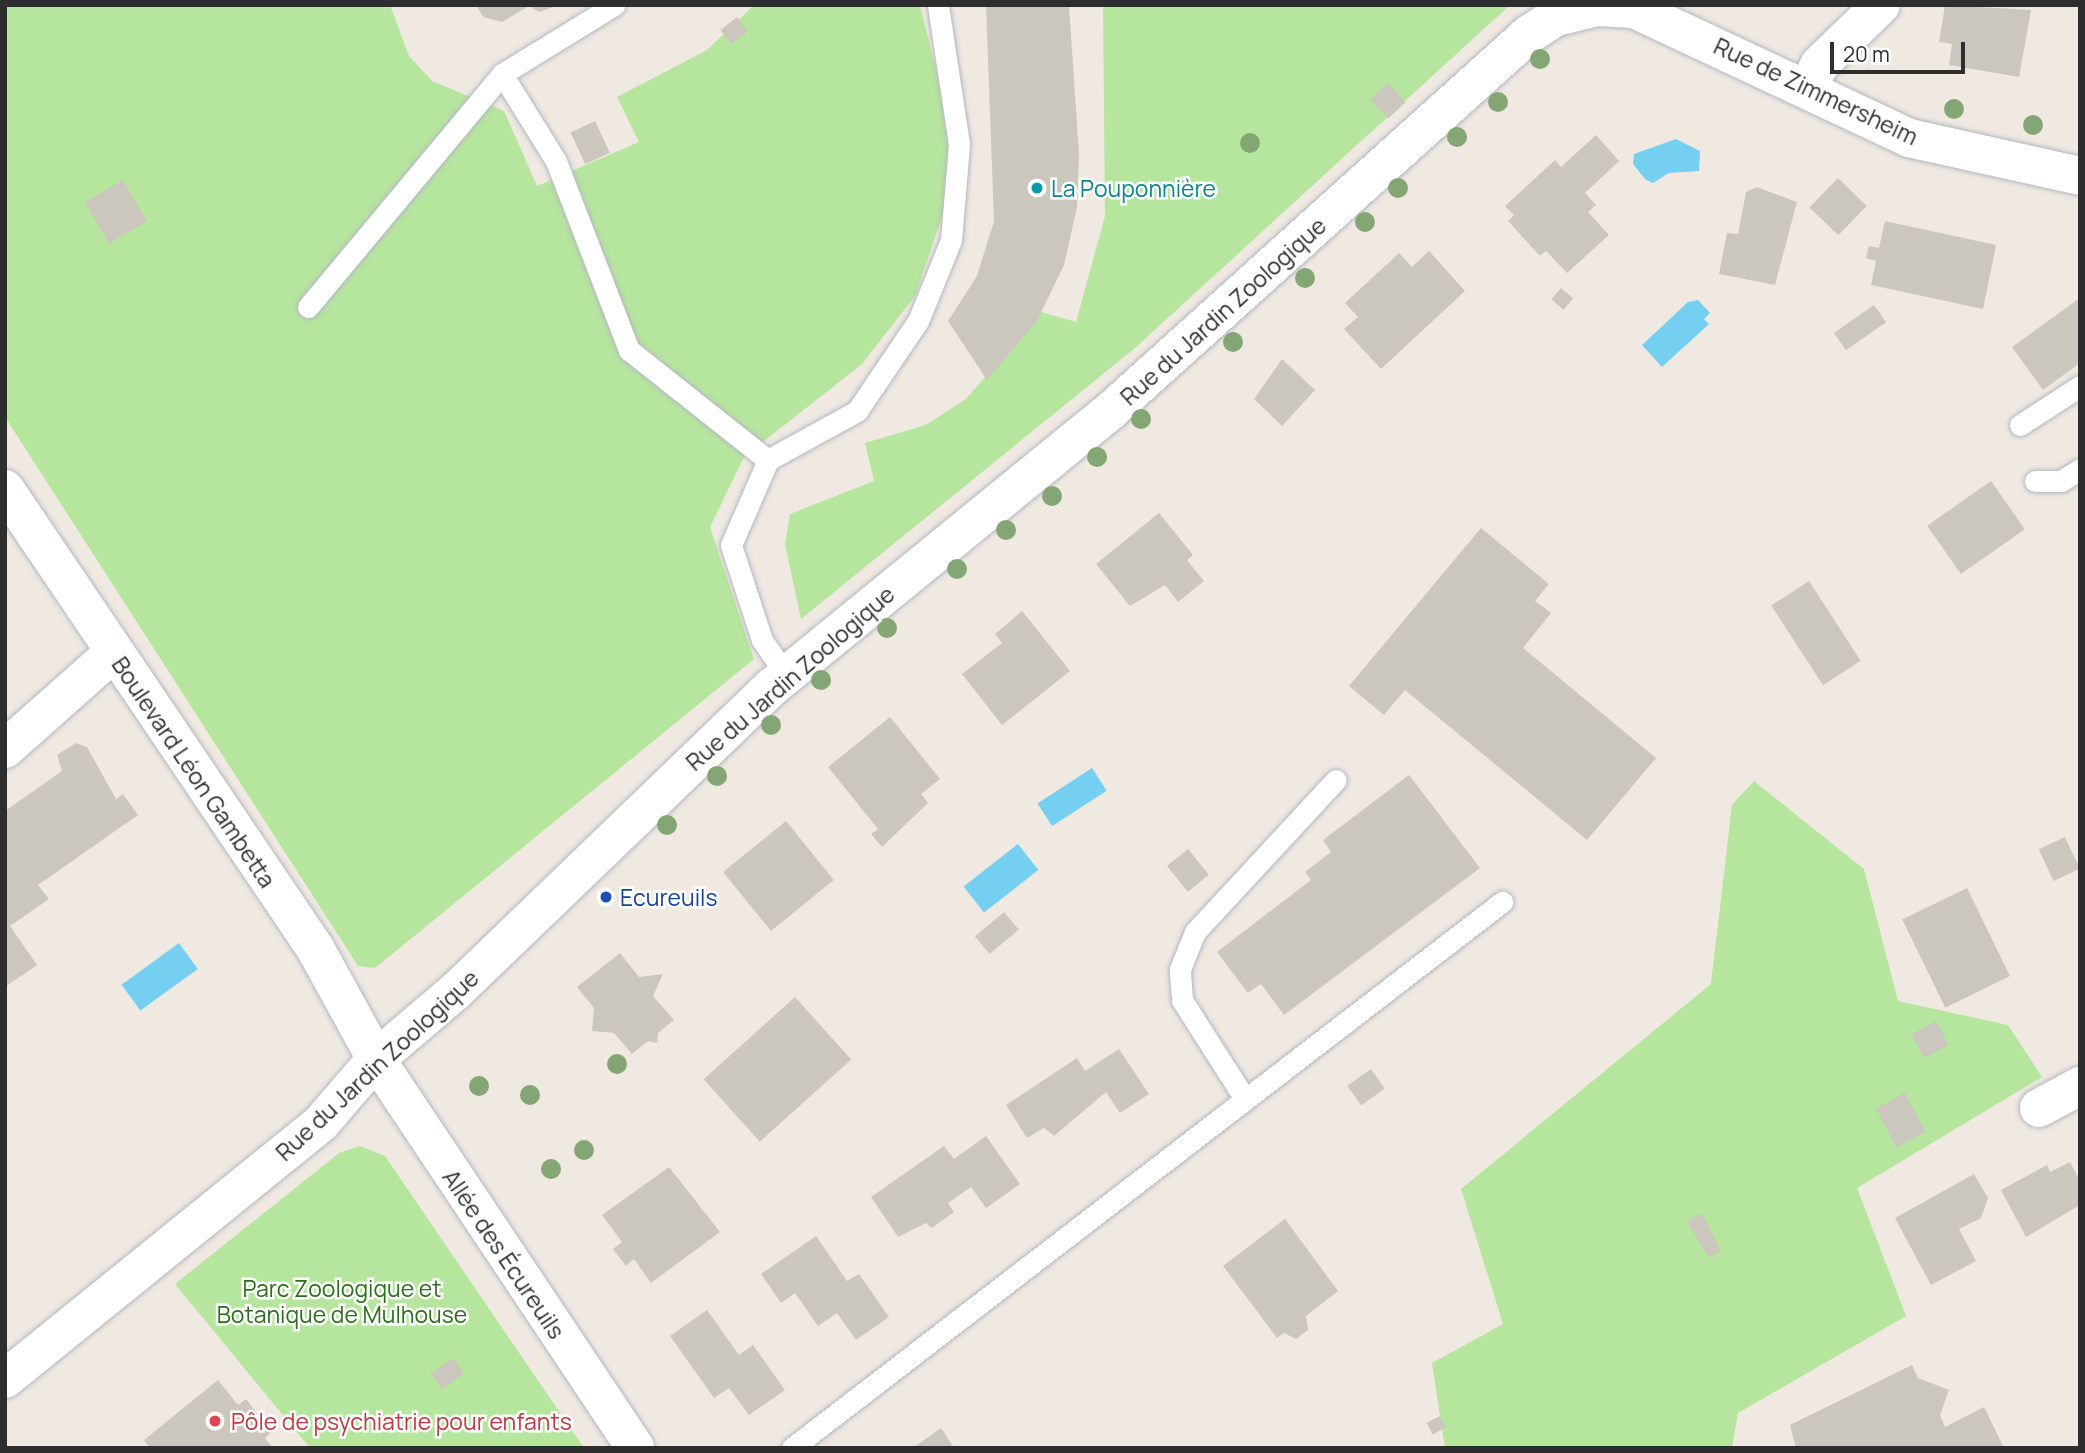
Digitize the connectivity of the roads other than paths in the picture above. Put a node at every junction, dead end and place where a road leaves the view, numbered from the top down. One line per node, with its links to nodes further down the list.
1 (614, 5): 5 (lane)
2 (938, 5): 11 (lane)
3 (1881, 5): 6 (main road)
4 (1597, 6): 6 (main road, Rue de Zimmersheim); 16 (main road, Rue du Jardin Zoologique)
5 (502, 74): 8 (lane); 11 (lane)
6 (1807, 89): 7 (main road, Rue de Zimmersheim)
7 (2080, 176)
8 (308, 307)
9 (2080, 386): 10 (lane)
10 (2020, 425)
11 (768, 460): 16 (lane)
12 (2080, 469): 13 (lane)
13 (2035, 481)
14 (5, 489): 15 (main road, Boulevard Léon Gambetta)
15 (113, 653): 17 (main road); 20 (main road, Boulevard Léon Gambetta)
16 (787, 676): 20 (main road, Rue du Jardin Zoologique)
17 (5, 748)
18 (1336, 780): 22 (lane)
19 (1502, 902): 22 (lane)
20 (376, 1059): 24 (main road, Rue du Jardin Zoologique); 25 (main road, Allée des Écureuils)
21 (2080, 1086): 23 (main road)
22 (1245, 1099): 26 (lane)
23 (2039, 1108)
24 (5, 1379)
25 (635, 1448)
26 (792, 1448)

